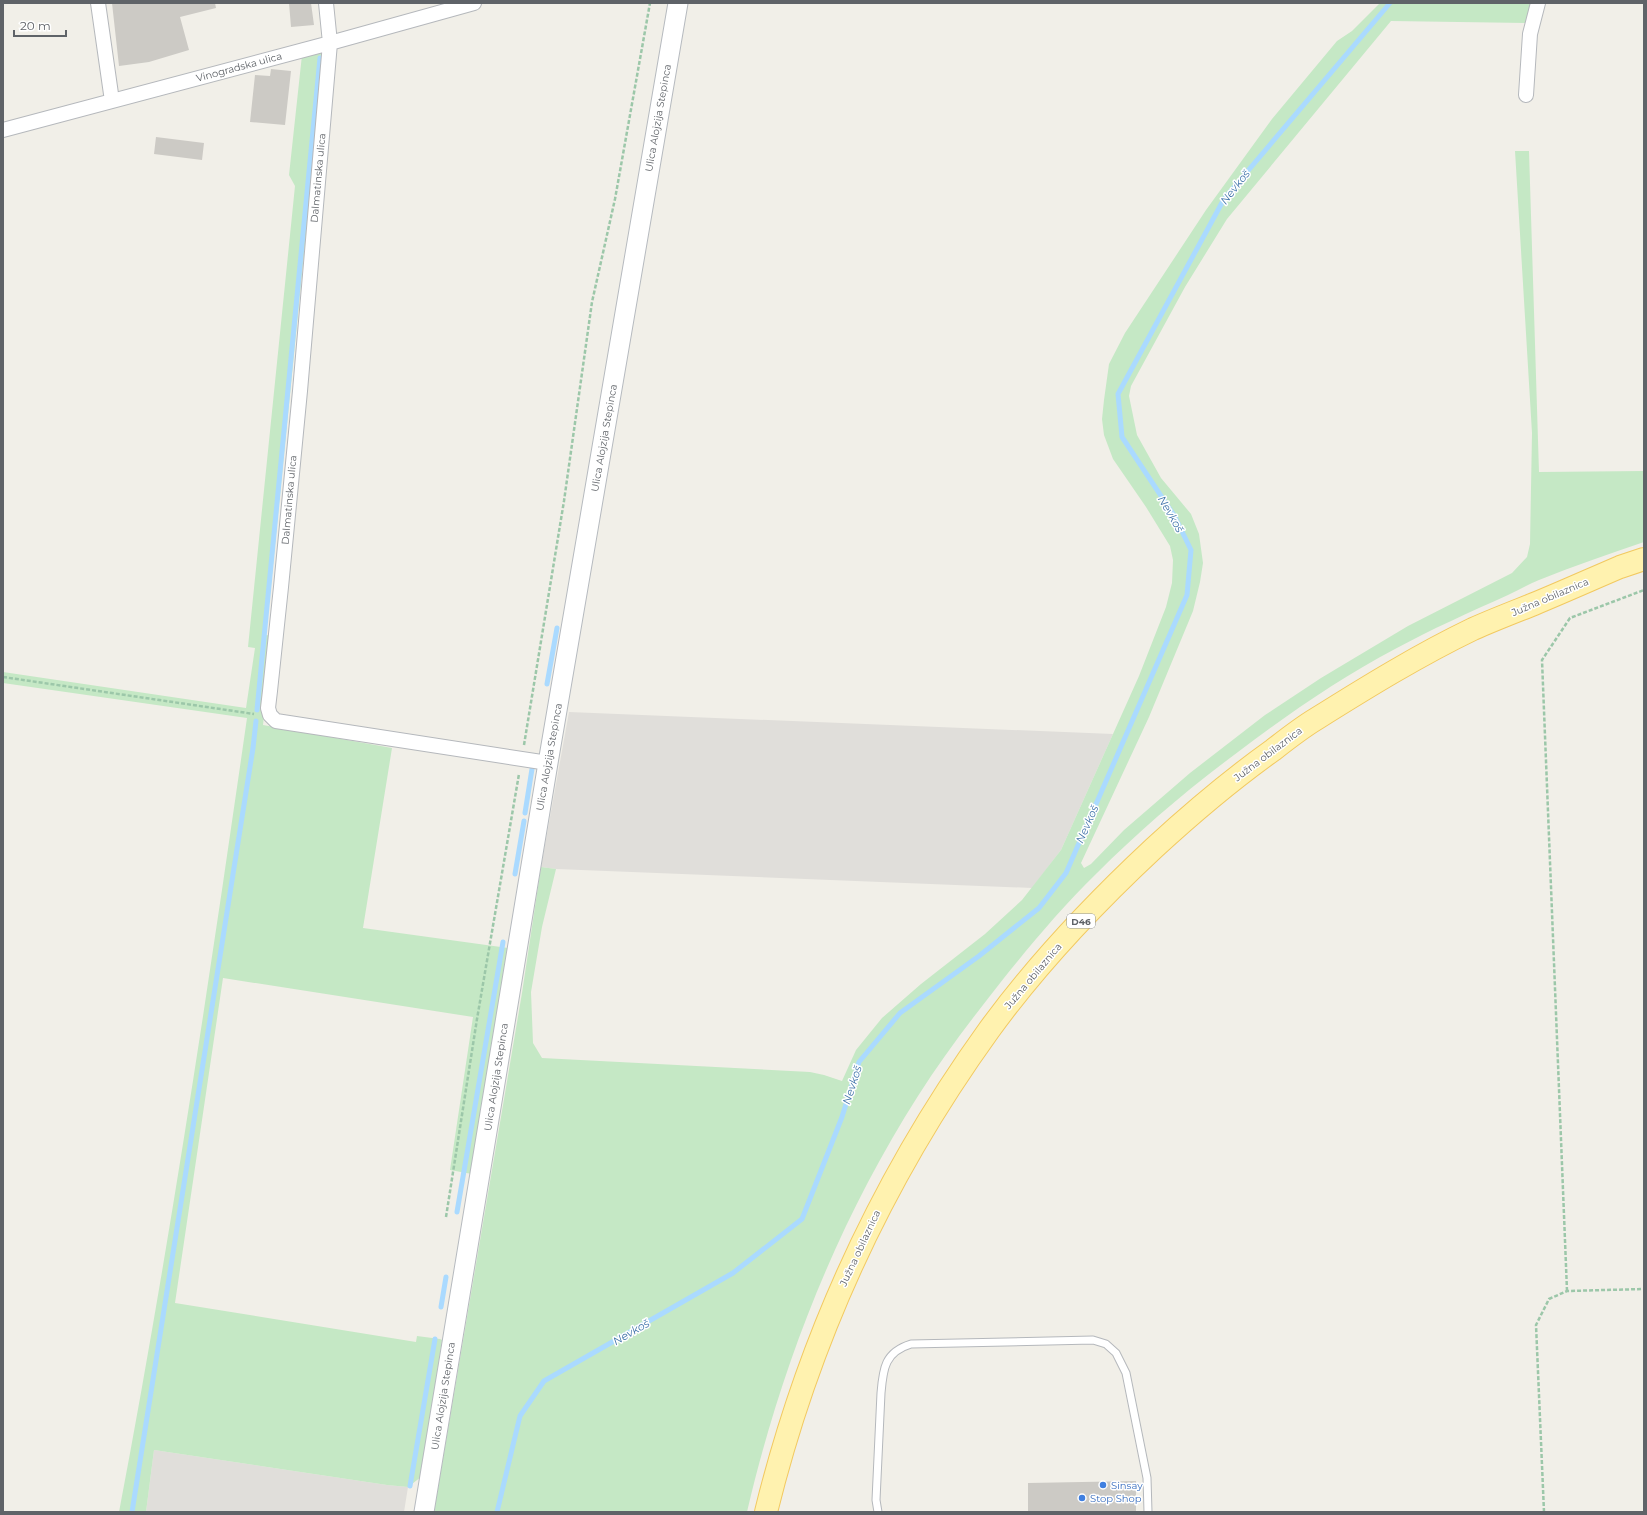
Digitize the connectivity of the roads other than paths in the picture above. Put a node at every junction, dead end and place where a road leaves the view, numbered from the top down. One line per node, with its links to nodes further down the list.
1 (98, 3): 8 (street)
2 (326, 3): 6 (street, Dalmatinska ulica)
3 (474, 3): 6 (street, Vinogradska ulica)
4 (678, 3): 11 (main road, Ulica Alojzija Stepinca)
5 (1538, 3): 7 (street)
6 (330, 44): 8 (street, Vinogradska ulica); 11 (street, Dalmatinska ulica)
7 (1526, 96)
8 (112, 101): 9 (street, Vinogradska ulica)
9 (3, 130)
10 (1644, 559): 13 (main road, Južna obilaznica / D46)
11 (548, 763): 12 (main road, Ulica Alojzija Stepinca)
12 (424, 1512)
13 (766, 1512)
14 (878, 1512): 15 (lane)
15 (1148, 1512)

